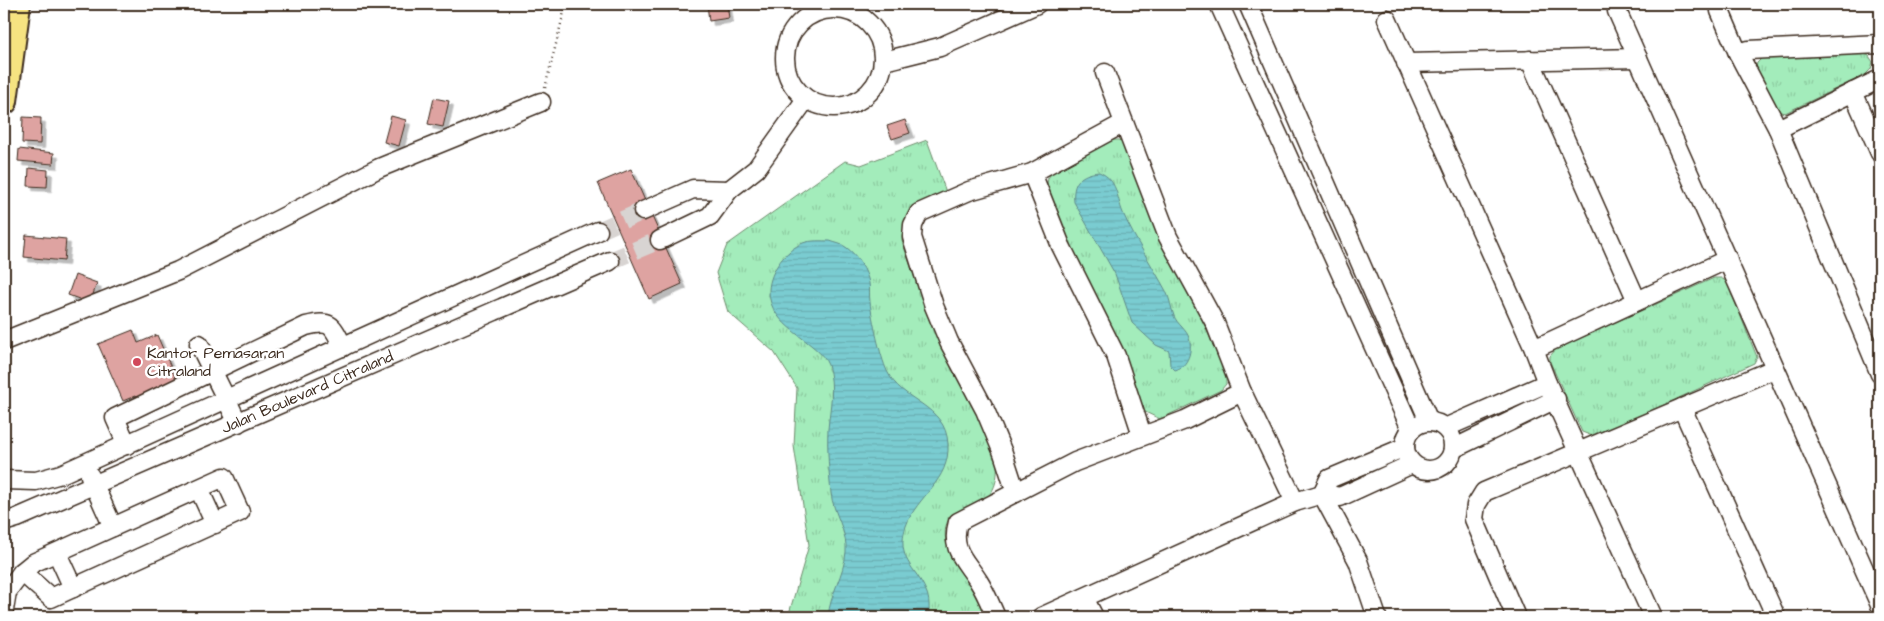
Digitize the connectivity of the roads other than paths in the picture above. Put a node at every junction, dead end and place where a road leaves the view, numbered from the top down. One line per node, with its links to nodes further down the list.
1 (17, 4): 23 (highway)
2 (806, 4): 10 (street)
3 (1037, 4): 17 (street)
4 (1219, 4): 14 (street)
5 (1248, 4): 12 (street)
6 (861, 10): 10 (street); 17 (street)
7 (1720, 10): 13 (street)
8 (1617, 11): 15 (street)
9 (1387, 19): 18 (street)
10 (792, 30): 22 (street)
11 (1880, 44): 13 (street)
12 (1266, 45): 14 (street); 49 (street)
13 (1738, 53): 26 (street)
14 (1243, 56): 52 (street)
15 (1638, 58): 16 (street); 33 (street)
16 (1530, 60): 18 (street); 35 (street)
17 (884, 61): 22 (street)
18 (1406, 63): 39 (street)
19 (1105, 73): 25 (street)
20 (1880, 79): 21 (street)
21 (1853, 92): 26 (street); 27 (street)
22 (806, 99): 29 (street)
23 (4, 101)
24 (541, 102): 36 (street)
25 (1124, 123): 28 (street); 45 (street)
26 (1778, 130): 40 (street)
27 (1880, 153)
28 (1032, 173): 53 (street); 63 (street)
29 (729, 190): 30 (street); 32 (street)
30 (643, 211)
31 (598, 231): 38 (street, Jalan Boulevard Citraland)
32 (660, 240)
33 (1728, 259): 35 (street); 41 (street)
34 (610, 261): 50 (street, Jalan Boulevard Citraland)
35 (1637, 301): 39 (street)
36 (4, 341)
37 (199, 344): 42 (street)
38 (343, 346): 42 (street); 46 (street, Jalan Boulevard Citraland)
39 (1534, 349): 44 (street)
40 (1876, 350): 43 (street)
41 (1774, 369): 48 (street); 73 (street)
42 (213, 372): 46 (street); 54 (street)
43 (1880, 374)
44 (1547, 383): 47 (street); 51 (street)
45 (1242, 392): 53 (street); 65 (street)
46 (227, 399): 50 (street); 54 (street, Jalan Boulevard Citraland)
47 (1556, 399): 56 (street); 57 (street)
48 (1682, 408): 57 (street); 81 (street)
49 (1429, 421): 51 (street); 52 (street)
50 (238, 423): 61 (street, Jalan Boulevard Citraland)
51 (1447, 427): 56 (street)
52 (1411, 429): 55 (street)
53 (1142, 435): 63 (street)
54 (127, 445): 58 (street, Jalan Boulevard Citraland)
55 (1405, 447): 59 (street); 64 (street)
56 (1454, 448): 59 (street)
57 (1579, 452): 79 (street); 80 (street)
58 (84, 464): 60 (street, Jalan Boulevard Citraland); 61 (street)
59 (1412, 464): 64 (street)
60 (4, 480)
61 (94, 485): 66 (street, Jalan Boulevard Citraland); 68 (street)
62 (199, 489): 67 (street); 67 (street); 68 (street)
63 (1016, 493): 75 (street)
64 (1322, 494): 65 (street); 78 (street)
65 (1295, 502): 72 (street)
66 (4, 522)
67 (215, 524): 71 (street)
68 (114, 527): 69 (street)
69 (57, 553): 70 (street); 71 (street)
70 (22, 572): 71 (street); 74 (street)
71 (73, 588)
72 (1084, 598): 76 (street); 77 (street)
73 (1880, 605)
74 (4, 610)
75 (996, 617)
76 (1041, 617)
77 (1094, 617)
78 (1377, 617)
79 (1516, 617)
80 (1653, 617)
81 (1776, 617)

